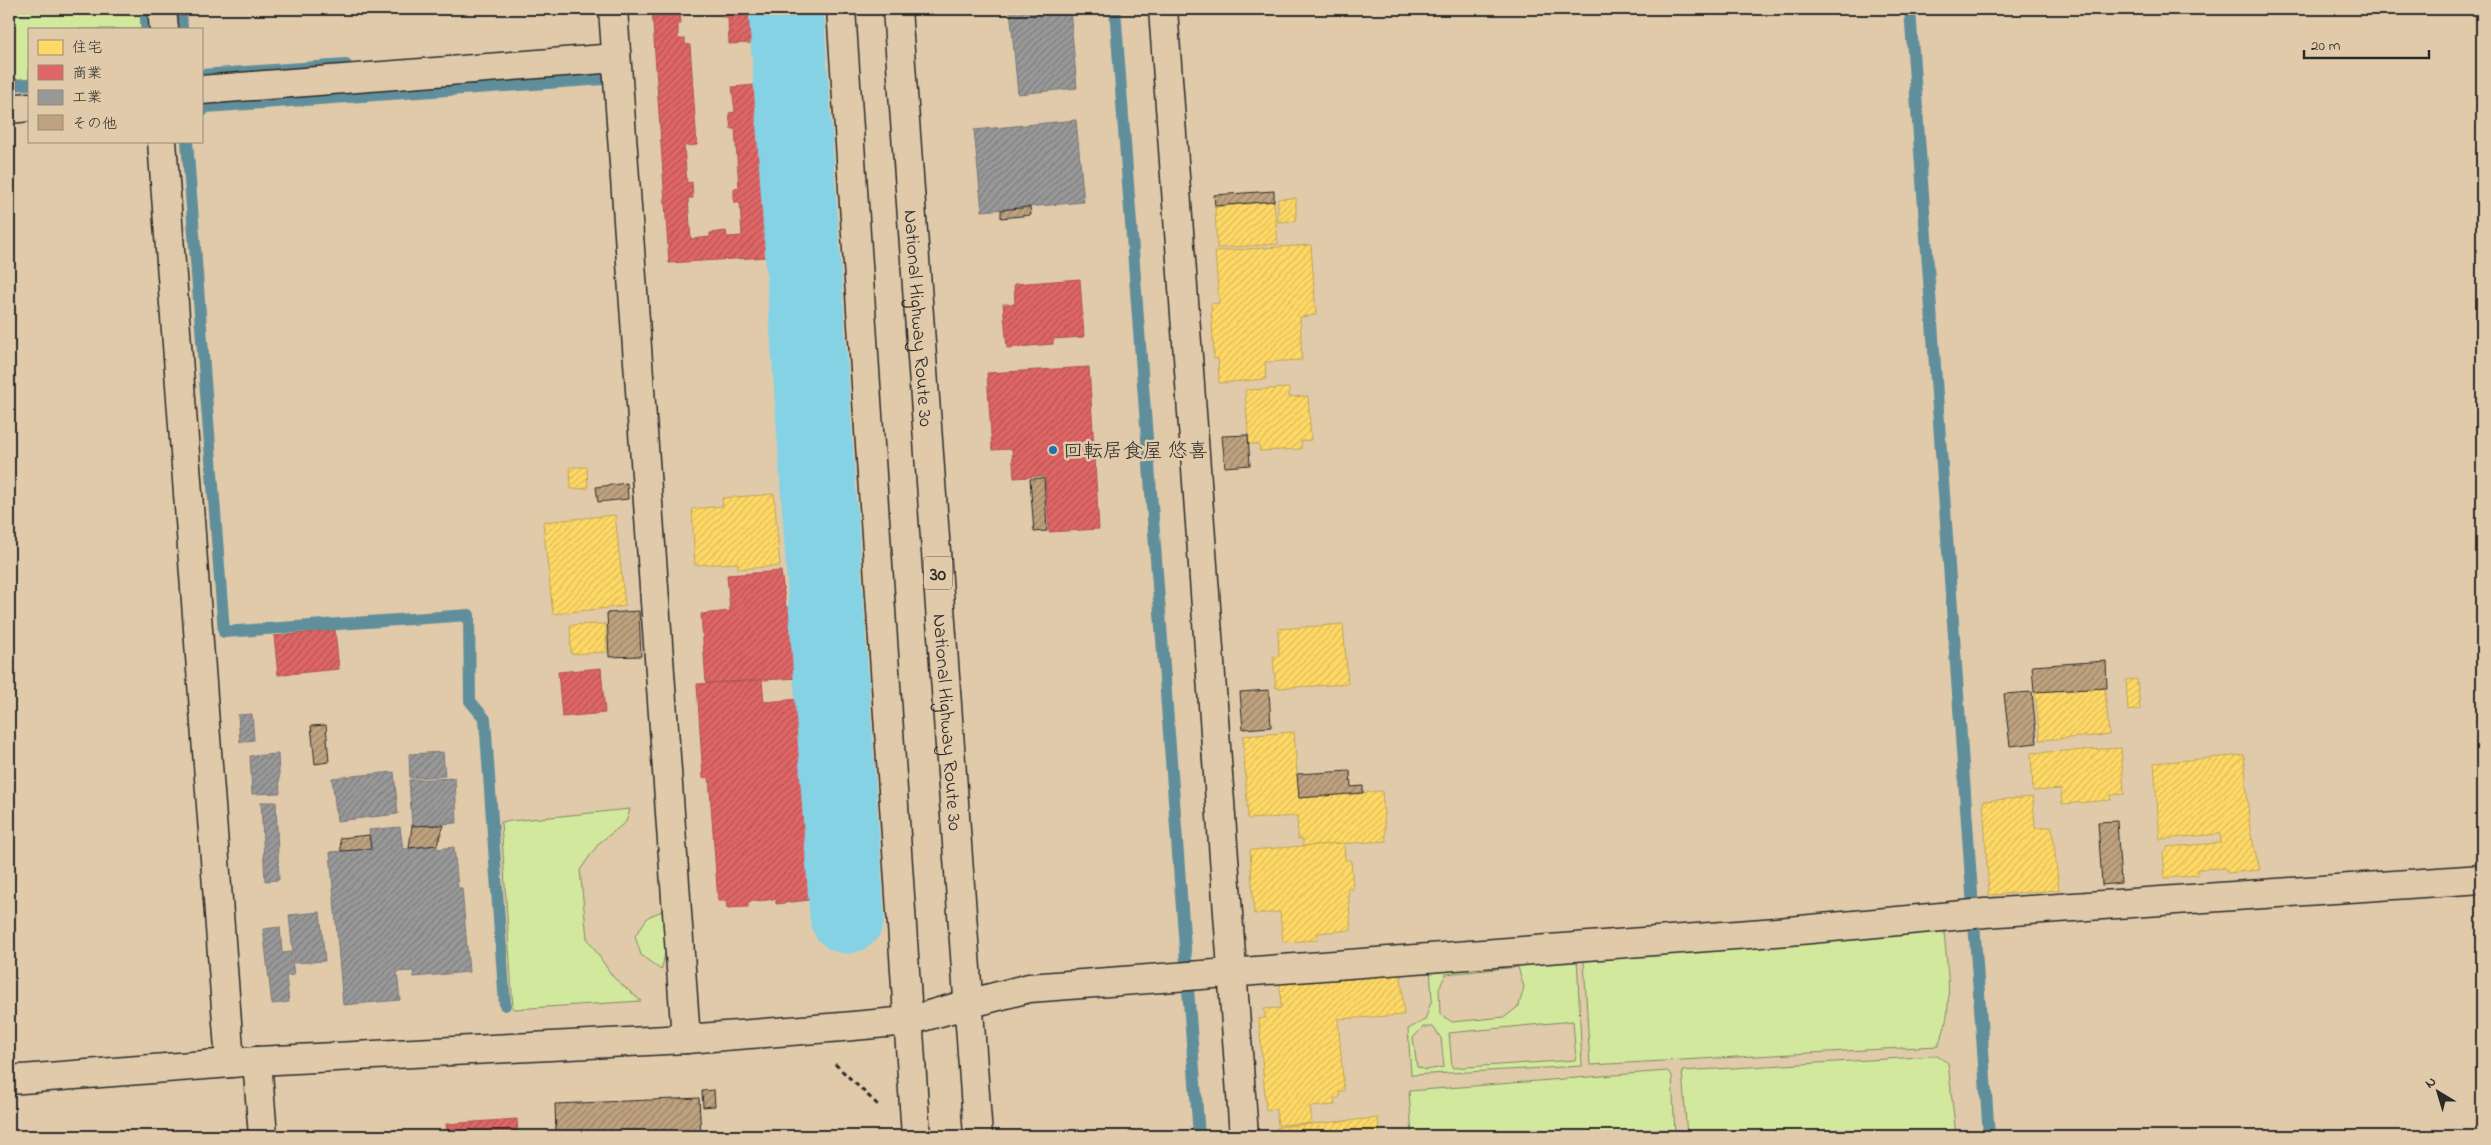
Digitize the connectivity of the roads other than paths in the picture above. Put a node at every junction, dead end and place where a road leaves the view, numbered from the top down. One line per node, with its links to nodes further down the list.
1 (162, 9): 6 (main road)
2 (613, 9): 7 (main road)
3 (841, 9): 15 (main road)
4 (897, 9): 14 (main road, National Highway Route 30 / 30)
5 (1163, 9): 13 (main road)
6 (164, 28)
7 (616, 58): 8 (main road); 16 (main road)
8 (202, 90)
9 (28, 107): 10 (main road)
10 (9, 109)
11 (162, 142): 18 (main road)
12 (2482, 879): 13 (main road)
13 (1232, 974): 14 (main road); 23 (main road)
14 (968, 1004): 15 (main road); 22 (main road, National Highway Route 30 / 30)
15 (908, 1021): 16 (main road); 21 (main road)
16 (686, 1039): 17 (main road)
17 (257, 1061): 18 (main road); 20 (main road)
18 (230, 1064): 19 (main road)
19 (9, 1080)
20 (262, 1136)
21 (916, 1136)
22 (978, 1136)
23 (1244, 1136)

